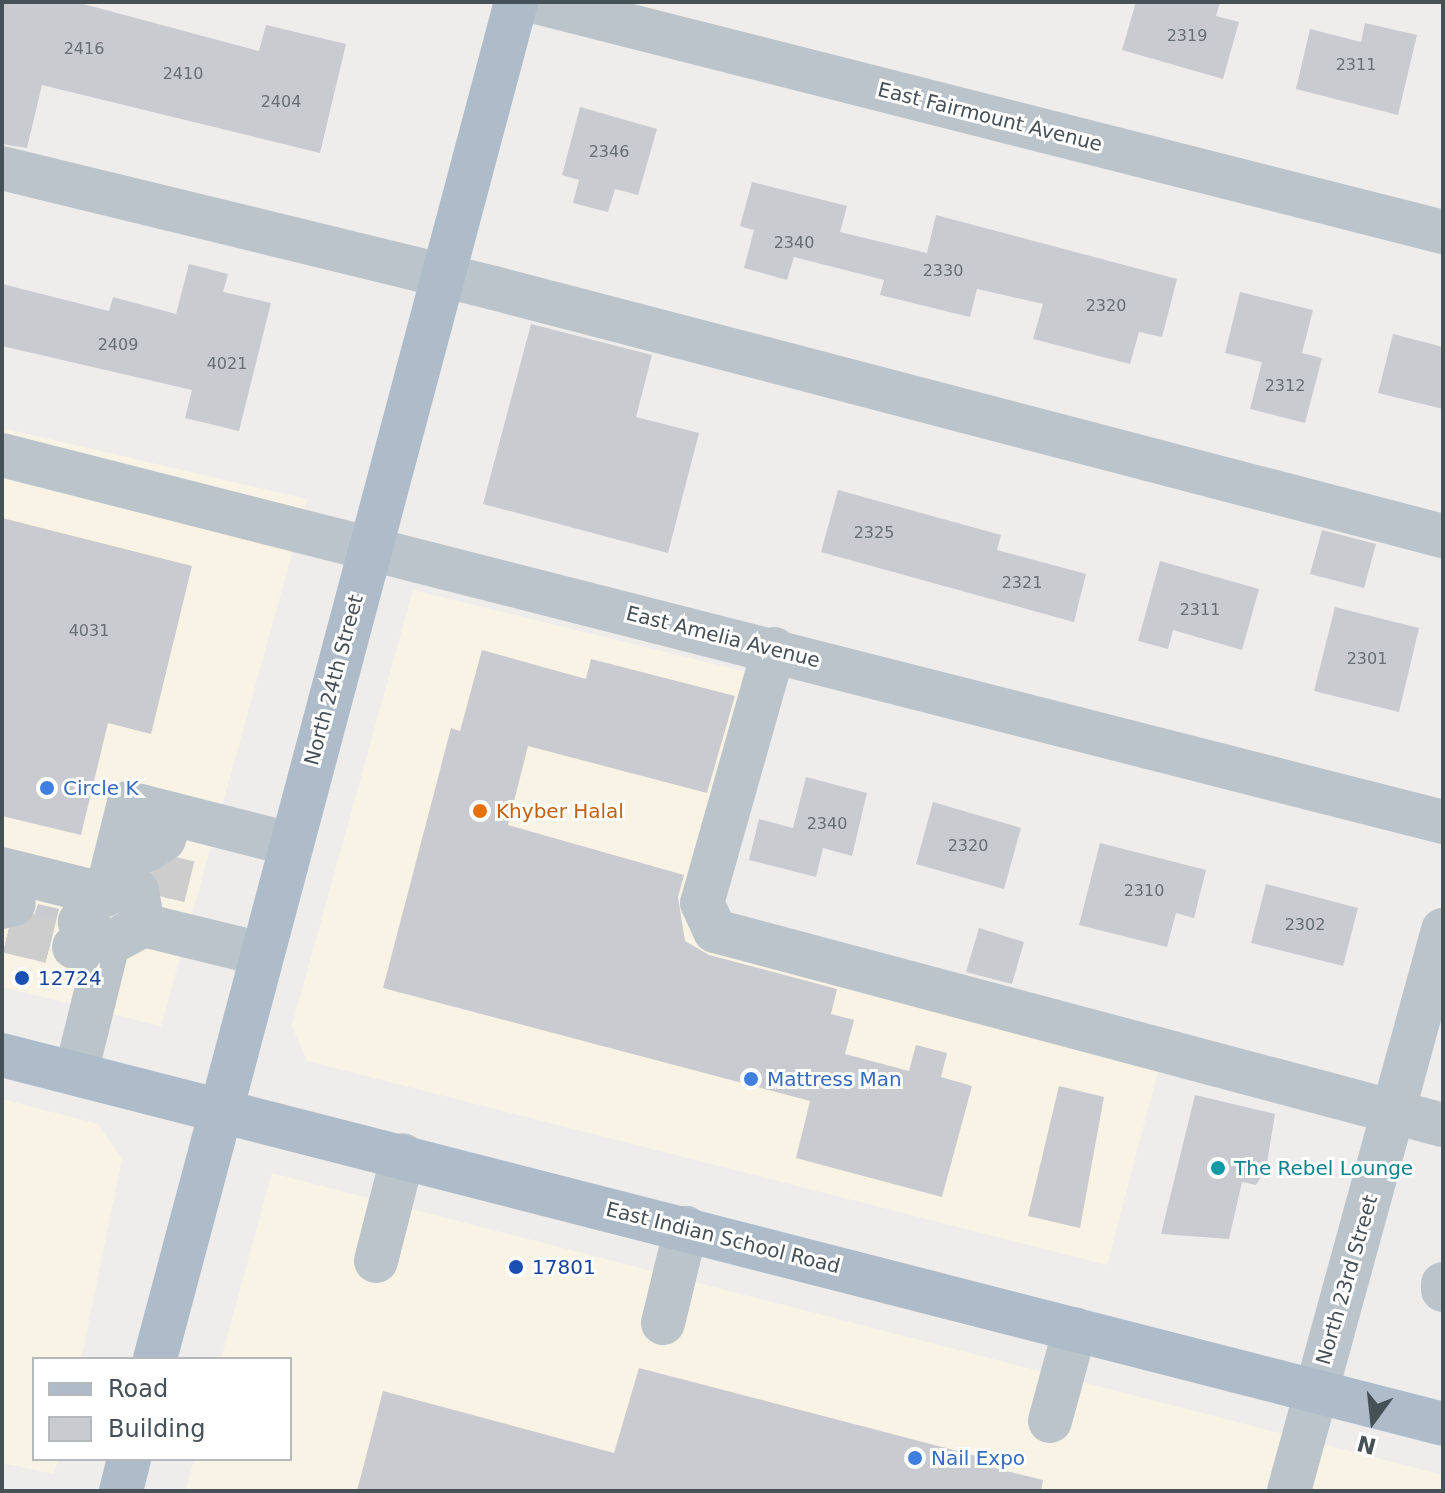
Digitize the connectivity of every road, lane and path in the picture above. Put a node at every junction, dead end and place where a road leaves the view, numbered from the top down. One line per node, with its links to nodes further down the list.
1 (516, 2): 5 (main road, North 24th Street)
2 (536, 2): 4 (street, East Fairmount Avenue)
3 (2, 168): 5 (street)
4 (1443, 232)
5 (442, 274): 7 (street); 8 (main road, North 24th Street)
6 (2, 455): 8 (street, East Amelia Avenue)
7 (1443, 536)
8 (369, 547): 9 (street, East Amelia Avenue); 11 (main road, North 24th Street)
9 (774, 649): 10 (street, East Amelia Avenue); 19 (street)
10 (1443, 822)
11 (290, 844): 12 (street); 15 (main road, North 24th Street)
12 (137, 891): 13 (street); 15 (street); 17 (street)
13 (6, 907)
14 (1443, 930): 19 (street, North 23rd Street)
15 (262, 954): 18 (main road, North 24th Street)
16 (2, 1055): 17 (main road, East Indian School Road)
17 (76, 1073): 18 (main road, East Indian School Road)
18 (221, 1109): 21 (main road, East Indian School Road); 26 (main road, North 24th Street)
19 (1393, 1112): 20 (street); 27 (street, North 23rd Street)
20 (1443, 1125)
21 (403, 1155): 22 (main road, East Indian School Road); 23 (street)
22 (686, 1228): 24 (street); 25 (main road, East Indian School Road)
23 (376, 1261)
24 (663, 1323)
25 (1075, 1329): 27 (main road, East Indian School Road); 28 (street)
26 (156, 1357)
27 (1316, 1391): 29 (main road, East Indian School Road); 32 (street, North 23rd Street)
28 (1050, 1421)
29 (1443, 1424)
30 (128, 1461): 31 (main road)
31 (121, 1491)
32 (1289, 1491)

